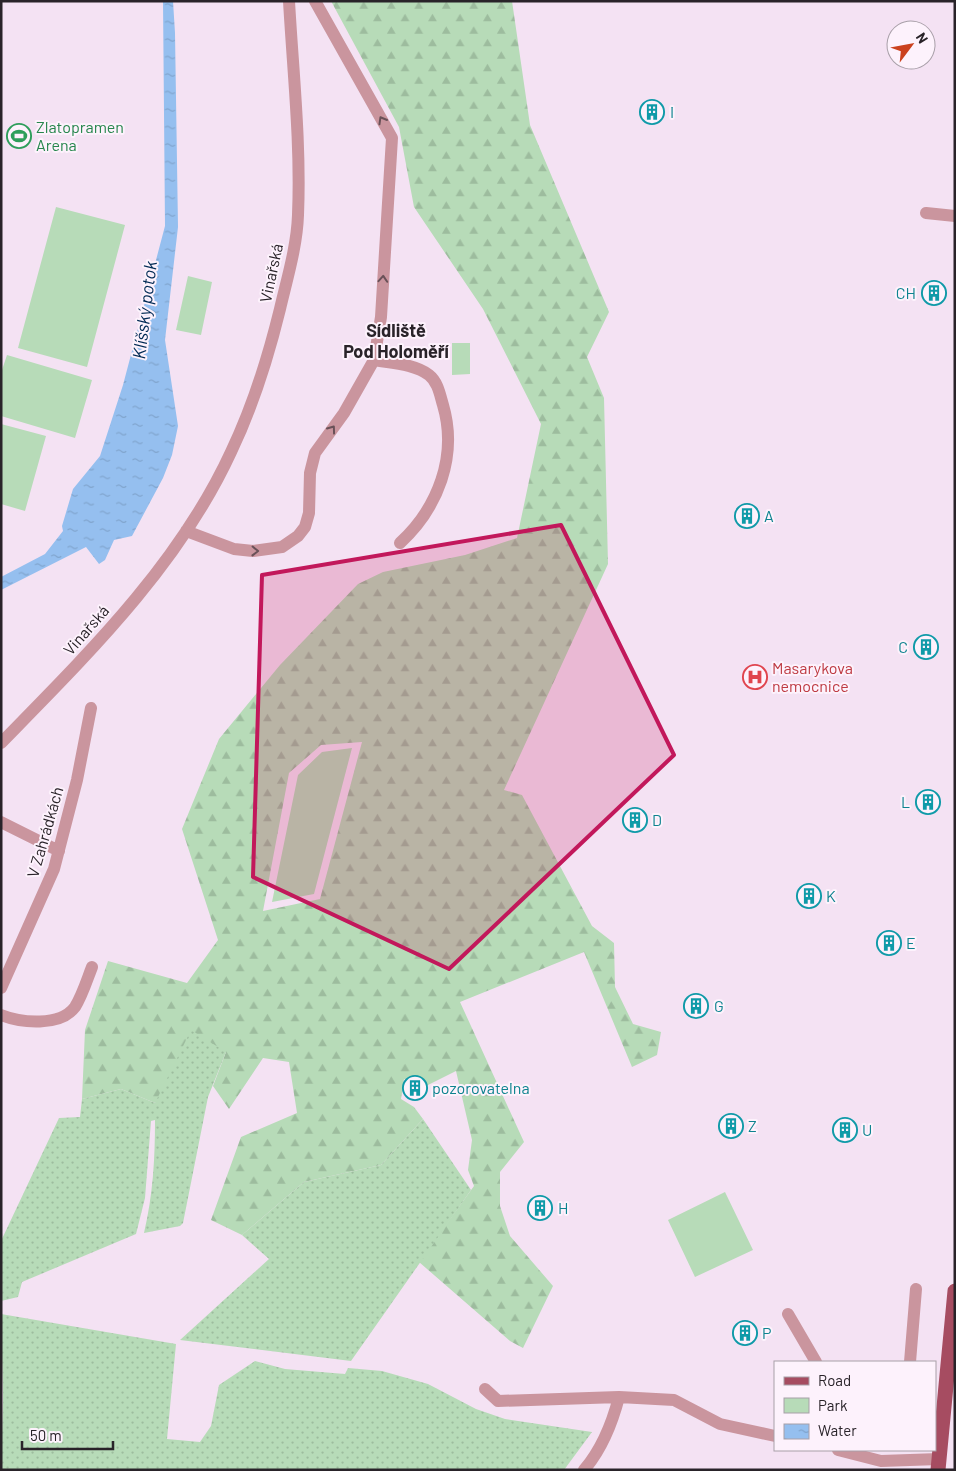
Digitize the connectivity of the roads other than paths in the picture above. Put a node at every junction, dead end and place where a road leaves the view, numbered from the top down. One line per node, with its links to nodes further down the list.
1 (290, 1): 6 (street, Vinařská)
2 (314, 1): 5 (street, one-way to 2)
3 (926, 213): 4 (street)
4 (955, 216)
5 (374, 360): 6 (street, one-way to 5); 7 (street)
6 (186, 531): 9 (street, Vinařská)
7 (400, 543)
8 (91, 708): 11 (street, V Zahrádkách)
9 (1, 743)
10 (1, 822): 11 (street)
11 (59, 851): 13 (street, V Zahrádkách)
12 (92, 967): 14 (street)
13 (1, 988)
14 (1, 1014)
15 (916, 1290): 19 (street)
16 (955, 1291): 27 (main road)
17 (788, 1314): 18 (street)
18 (815, 1361)
19 (910, 1361)
20 (485, 1390): 21 (street)
21 (619, 1397): 22 (street); 28 (street)
22 (774, 1436)
23 (842, 1451): 26 (street)
24 (874, 1451): 26 (street)
25 (903, 1455): 26 (street); 27 (street)
26 (881, 1461)
27 (939, 1464)
28 (584, 1470)

